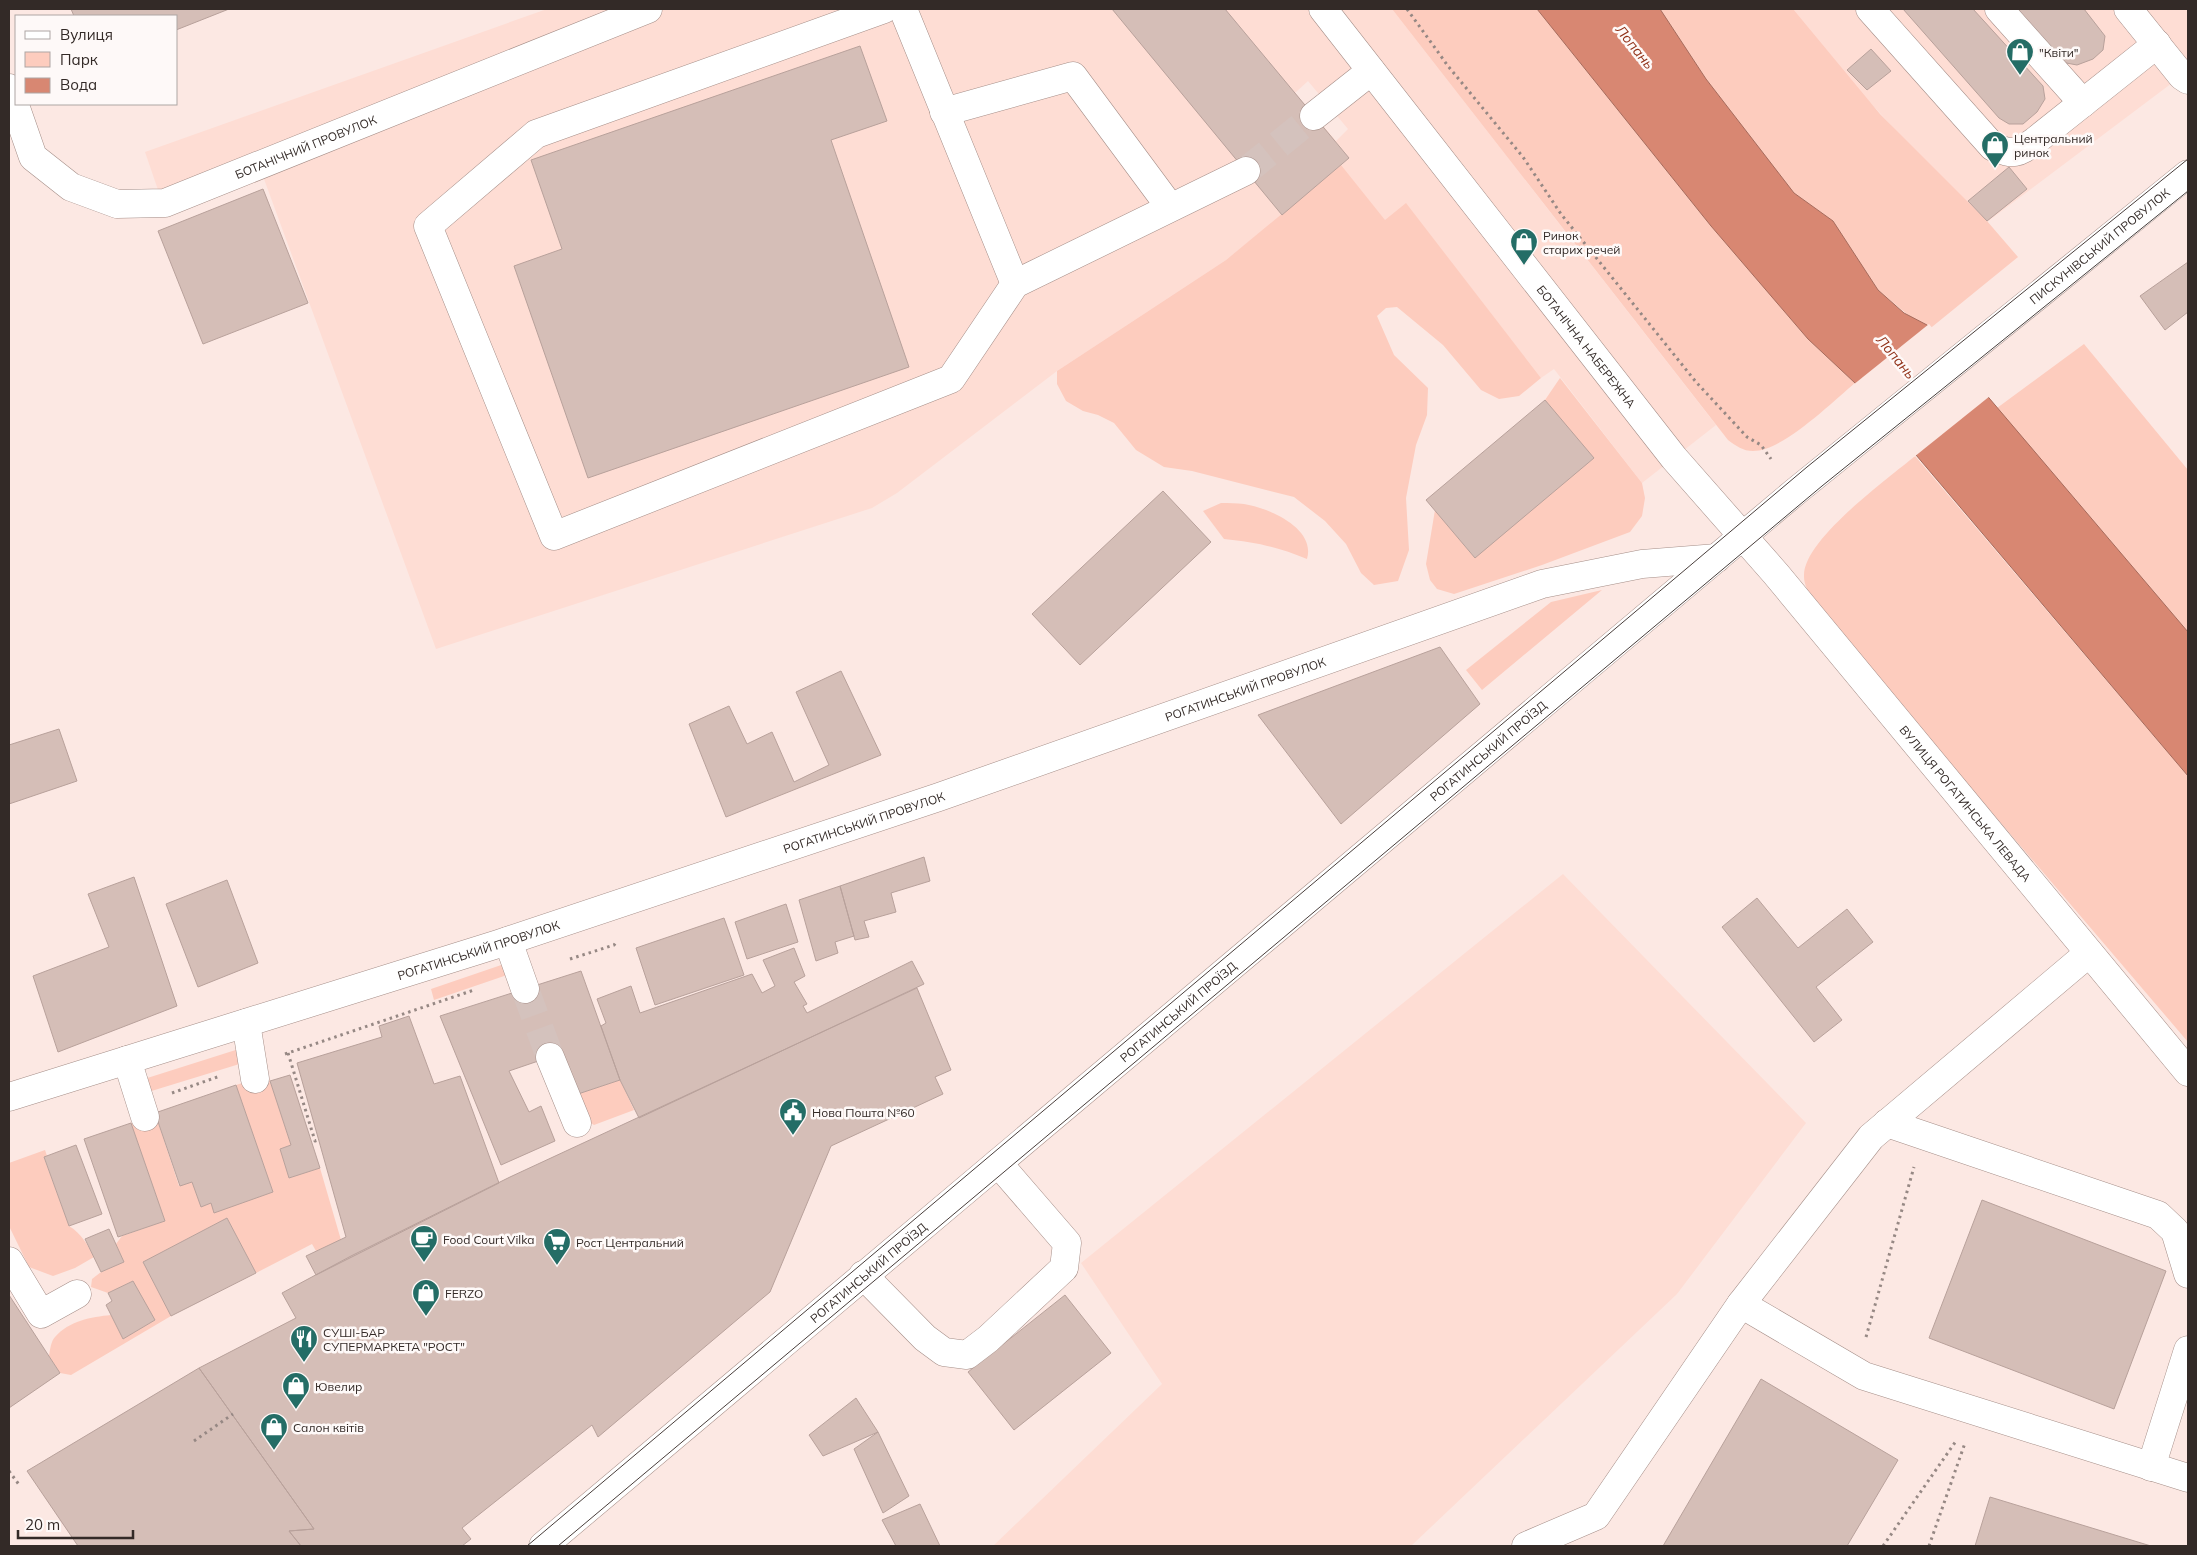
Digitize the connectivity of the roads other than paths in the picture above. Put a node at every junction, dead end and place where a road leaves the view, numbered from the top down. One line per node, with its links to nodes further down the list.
1 (648, 9): 11 (street, БОТАНІЧНИЙ ПРОВУЛОК)
2 (884, 9): 18 (street)
3 (903, 9): 13 (street)
4 (1322, 9): 9 (street, БОТАНІЧНА НАБЕРЕЖНА)
5 (1870, 9): 12 (street)
6 (1999, 9): 12 (street)
7 (2128, 9): 8 (street)
8 (2156, 44): 10 (street); 12 (street)
9 (1371, 71): 14 (street); 20 (street, БОТАНІЧНА НАБЕРЕЖНА)
10 (2188, 80)
11 (9, 88)
12 (2083, 103)
13 (944, 112): 17 (street); 18 (street)
14 (1314, 116)
15 (1246, 171): 17 (street)
16 (2188, 174): 19 (street, ПИСКУНІВСЬКИЙ ПРОВУЛОК)
17 (1170, 207): 18 (street)
18 (1015, 284)
19 (1814, 477): 20 (street, РОГАТИНСЬКИЙ ПРОЇЗД)
20 (1742, 537): 21 (street, РОГАТИНСЬКИЙ ПРОЇЗД); 23 (street, ВУЛИЦЯ РОГАТИНСЬКА ЛЕВАДА)
21 (1717, 558): 22 (street, РОГАТИНСЬКИЙ ПРОВУЛОК); 34 (street, РОГАТИНСЬКИЙ ПРОЇЗД)
22 (508, 941): 24 (street); 25 (street, РОГАТИНСЬКИЙ ПРОВУЛОК)
23 (2089, 953): 29 (street, ВУЛИЦЯ РОГАТИНСЬКА ЛЕВАДА); 33 (street)
24 (523, 981)
25 (246, 1023): 27 (street, РОГАТИНСЬКИЙ ПРОВУЛОК); 28 (street)
26 (550, 1057): 32 (street)
27 (127, 1060): 30 (street, РОГАТИНСЬКИЙ ПРОВУЛОК); 31 (street)
28 (254, 1072)
29 (2188, 1072)
30 (9, 1097)
31 (143, 1110)
32 (576, 1123)
33 (1887, 1123): 36 (street); 39 (street)
34 (998, 1163): 37 (street, РОГАТИНСЬКИЙ ПРОЇЗД); 37 (street)
35 (9, 1261): 38 (street)
36 (2188, 1274)
37 (863, 1275): 44 (street, РОГАТИНСЬКИЙ ПРОЇЗД)
38 (77, 1294)
39 (1741, 1304): 41 (street); 43 (street)
40 (2188, 1350): 41 (street)
41 (2151, 1466): 42 (street)
42 (2188, 1478)
43 (1538, 1544)
44 (543, 1546)

